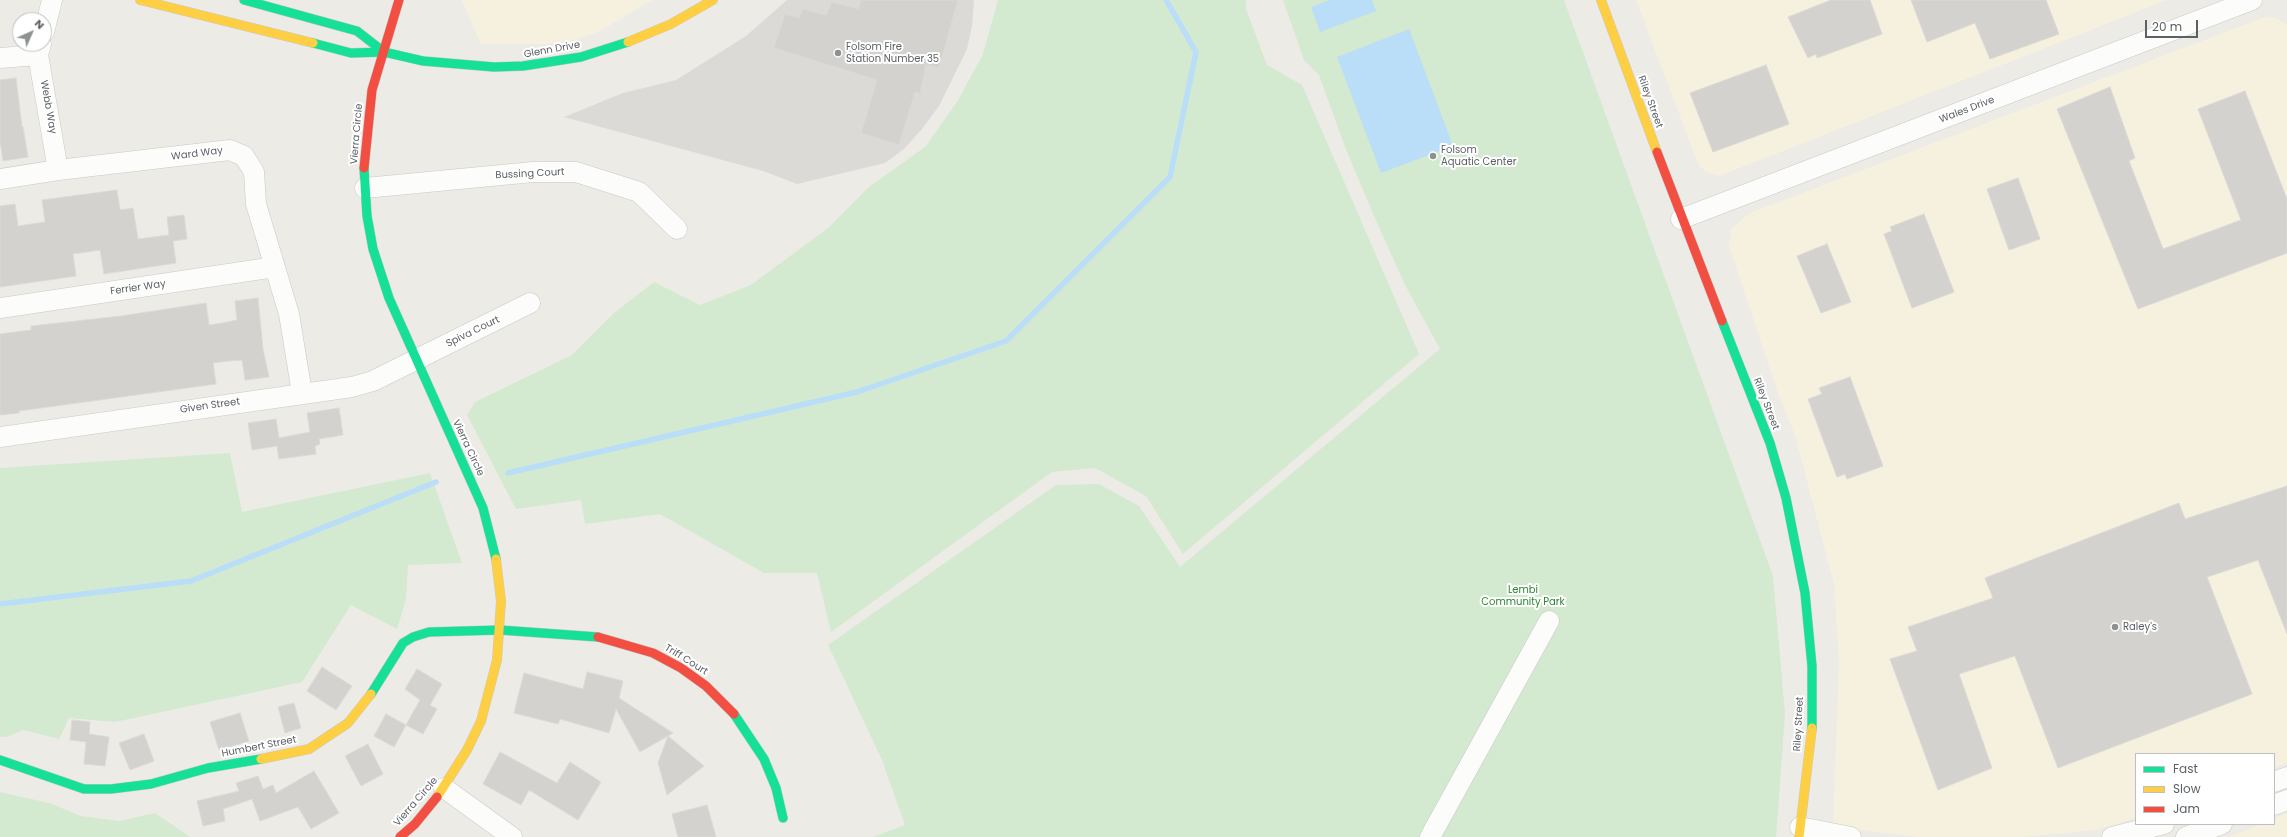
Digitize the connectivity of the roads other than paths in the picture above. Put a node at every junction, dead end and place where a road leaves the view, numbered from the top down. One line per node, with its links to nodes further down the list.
1 (52, 0): 8 (street)
2 (140, 0): 11 (street, Glenn Drive)
3 (244, 0): 11 (street, Glenn Drive)
4 (399, 0): 11 (street, Vierra Circle)
5 (713, 0): 11 (street, Glenn Drive)
6 (1602, 0): 16 (street, Riley Street)
7 (2252, 0): 16 (street, Wales Drive)
8 (49, 12)
9 (30, 52): 12 (street)
10 (40, 52): 13 (street, Webb Way)
11 (384, 52): 15 (street, Vierra Circle)
12 (0, 58)
13 (58, 170): 14 (street, Ward Way); 18 (street, Ward Way)
14 (0, 179)
15 (365, 188): 17 (street, Bussing Court); 21 (street, Vierra Circle)
16 (1681, 219): 35 (street, Riley Street)
17 (677, 229)
18 (275, 267): 20 (street, Ferrier Way); 22 (street, Ward Way)
19 (530, 303): 21 (street, Spiva Court)
20 (0, 308)
21 (416, 360): 22 (street, Given Street); 25 (street, Vierra Circle)
22 (302, 393): 23 (street, Given Street)
23 (0, 437)
24 (1549, 621): 38 (street)
25 (500, 630): 26 (street, Humbert Street); 29 (street, Vierra Circle); 32 (street, Triff Court)
26 (0, 760)
27 (2287, 777): 28 (street)
28 (2275, 782)
29 (444, 788): 36 (street, Vierra Circle); 37 (street)
30 (2287, 800): 31 (street)
31 (2275, 805)
32 (783, 818)
33 (2160, 825): 40 (street)
34 (2219, 825): 41 (street)
35 (1800, 832): 39 (street)
36 (400, 837)
37 (512, 837)
38 (1430, 837)
39 (1851, 837)
40 (2112, 837)
41 (2186, 837)

